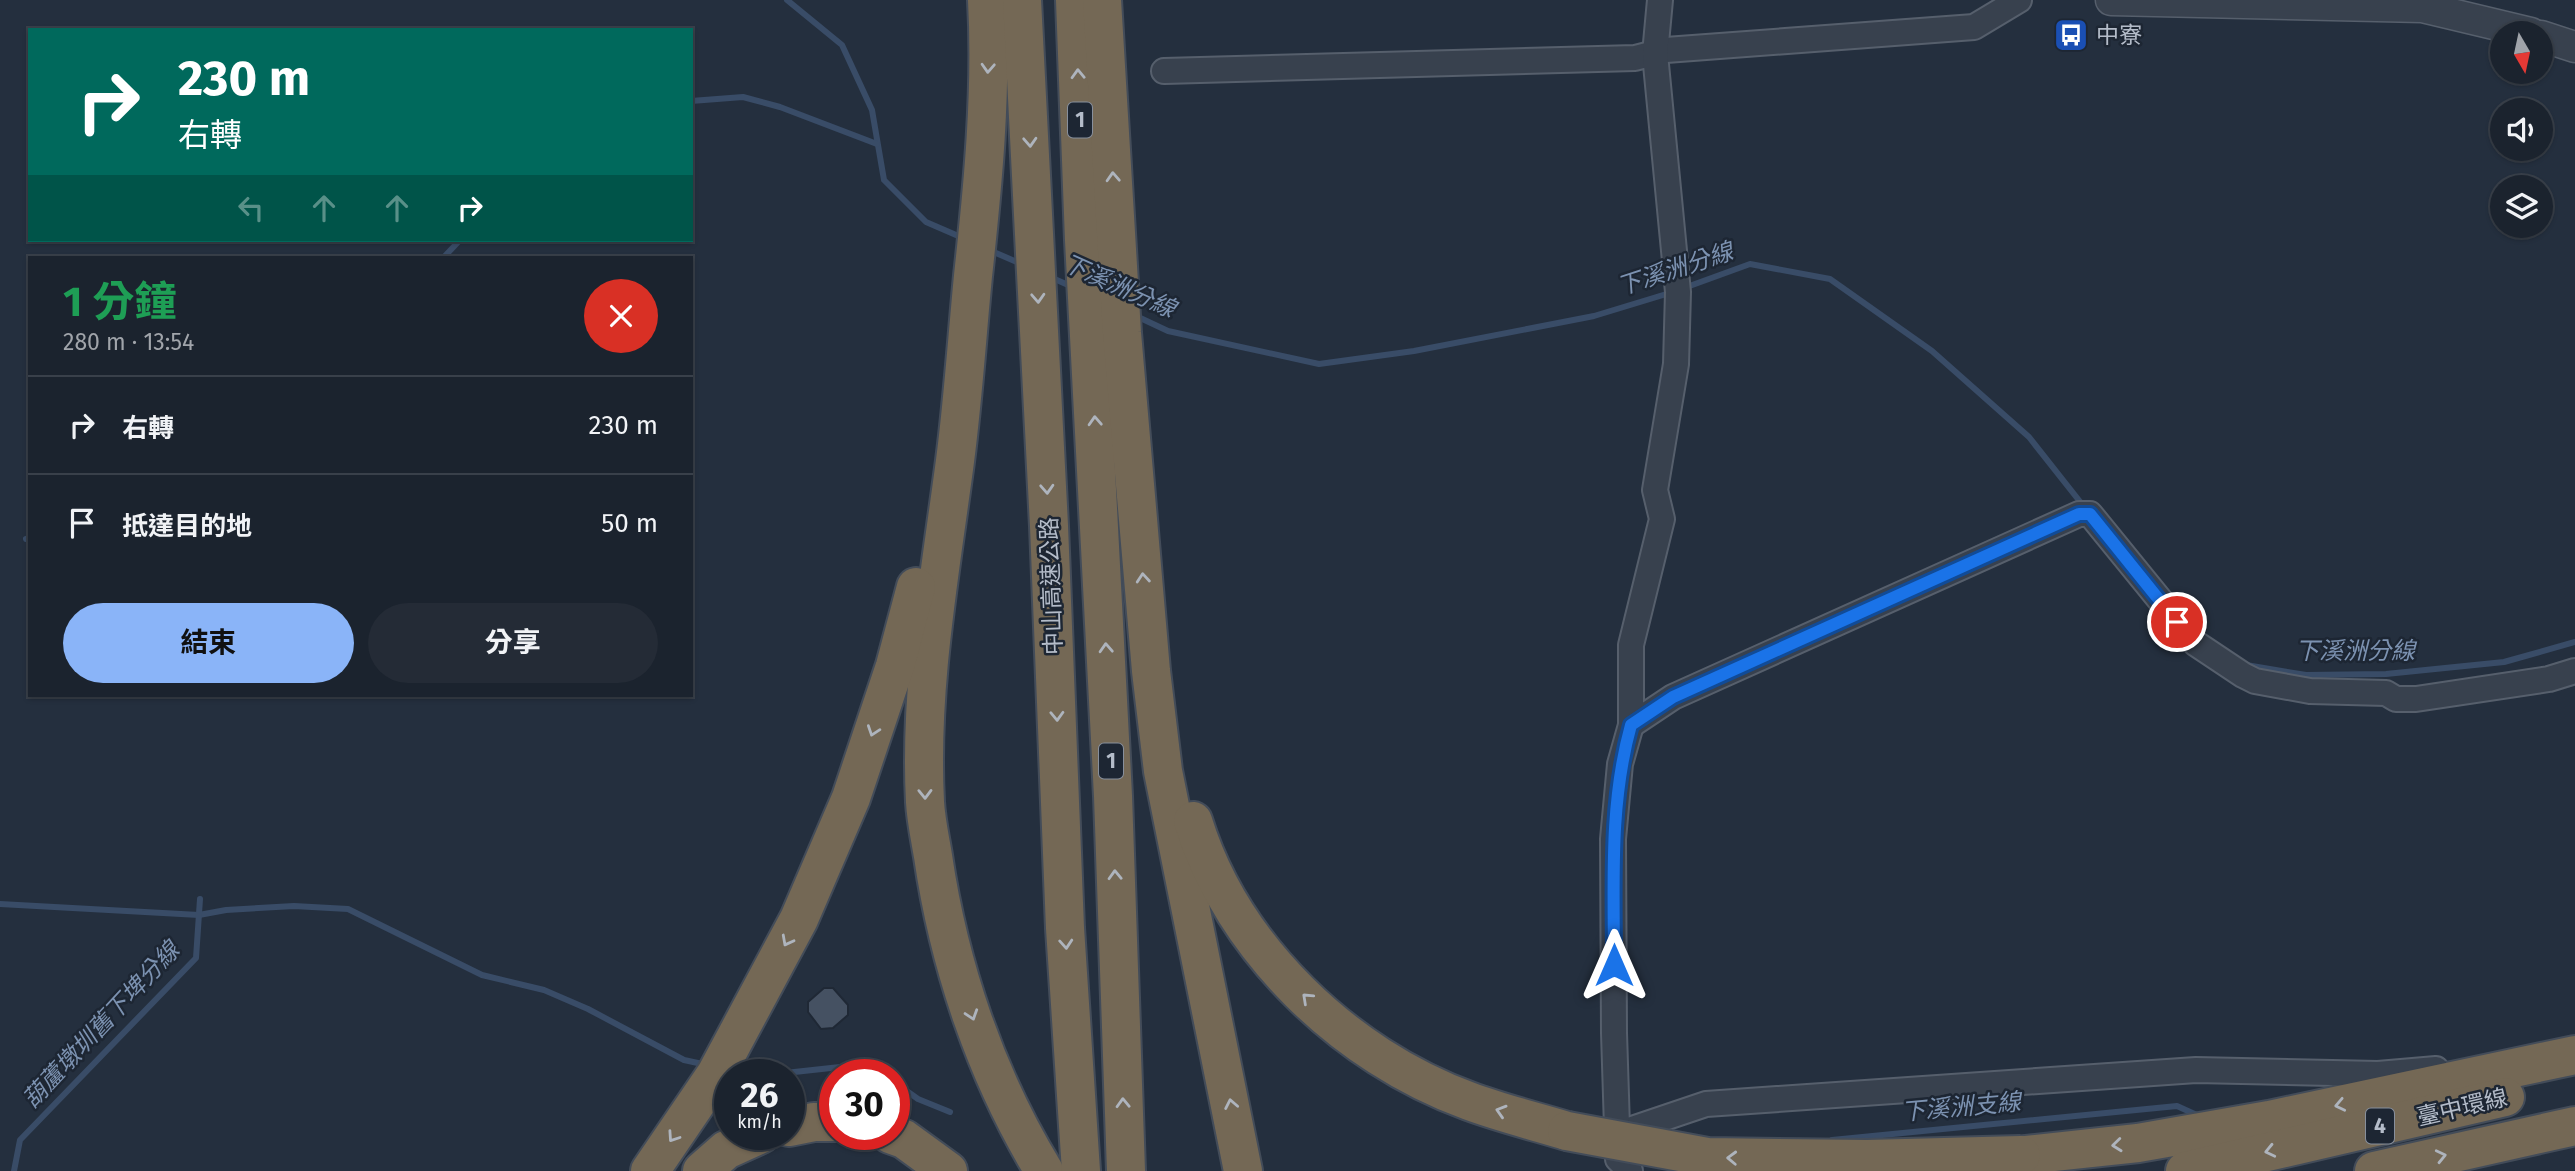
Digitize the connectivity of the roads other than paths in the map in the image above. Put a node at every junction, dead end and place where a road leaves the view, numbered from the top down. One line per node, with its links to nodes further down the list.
1 (987, 0): 15 (highway, one-way to 15)
2 (1022, 0): 31 (highway, 中山高速公路, one-way to 31)
3 (1075, 0): 13 (highway, 1, one-way to 3)
4 (1102, 0): 13 (highway, one-way to 4)
5 (1660, 0): 11 (street)
6 (2018, 0): 11 (street)
7 (2111, 0): 8 (street)
8 (2490, 23)
9 (2553, 40): 10 (street)
10 (2575, 47)
11 (1655, 54): 12 (street); 18 (street)
12 (1164, 71)
13 (1100, 243): 14 (highway, 1)
14 (1107, 342): 16 (highway, one-way to 14); 32 (highway, 1, one-way to 14)
15 (912, 659): 27 (highway, one-way to 27); 30 (highway, one-way to 30)
16 (1151, 671): 26 (highway, one-way to 16, bridge); 33 (highway, one-way to 16)
17 (2575, 671): 18 (street)
18 (1631, 725): 23 (street)
19 (2575, 1050): 23 (street)
20 (2575, 1055): 26 (highway, one-way to 26)
21 (2575, 1081): 36 (highway, 臺中環線 / 4, one-way to 36)
22 (2575, 1126): 37 (highway, 臺中環線 / 4, one-way to 22)
23 (1617, 1134): 34 (street)
24 (910, 1143): 29 (highway)
25 (726, 1150): 28 (highway)
26 (2021, 1155): 35 (highway, bridge)
27 (650, 1171)
28 (702, 1171)
29 (948, 1171)
30 (1044, 1171)
31 (1081, 1171)
32 (1126, 1171)
33 (1243, 1171)
34 (1630, 1171)
35 (1893, 1171)
36 (2185, 1171)
37 (2374, 1171)

